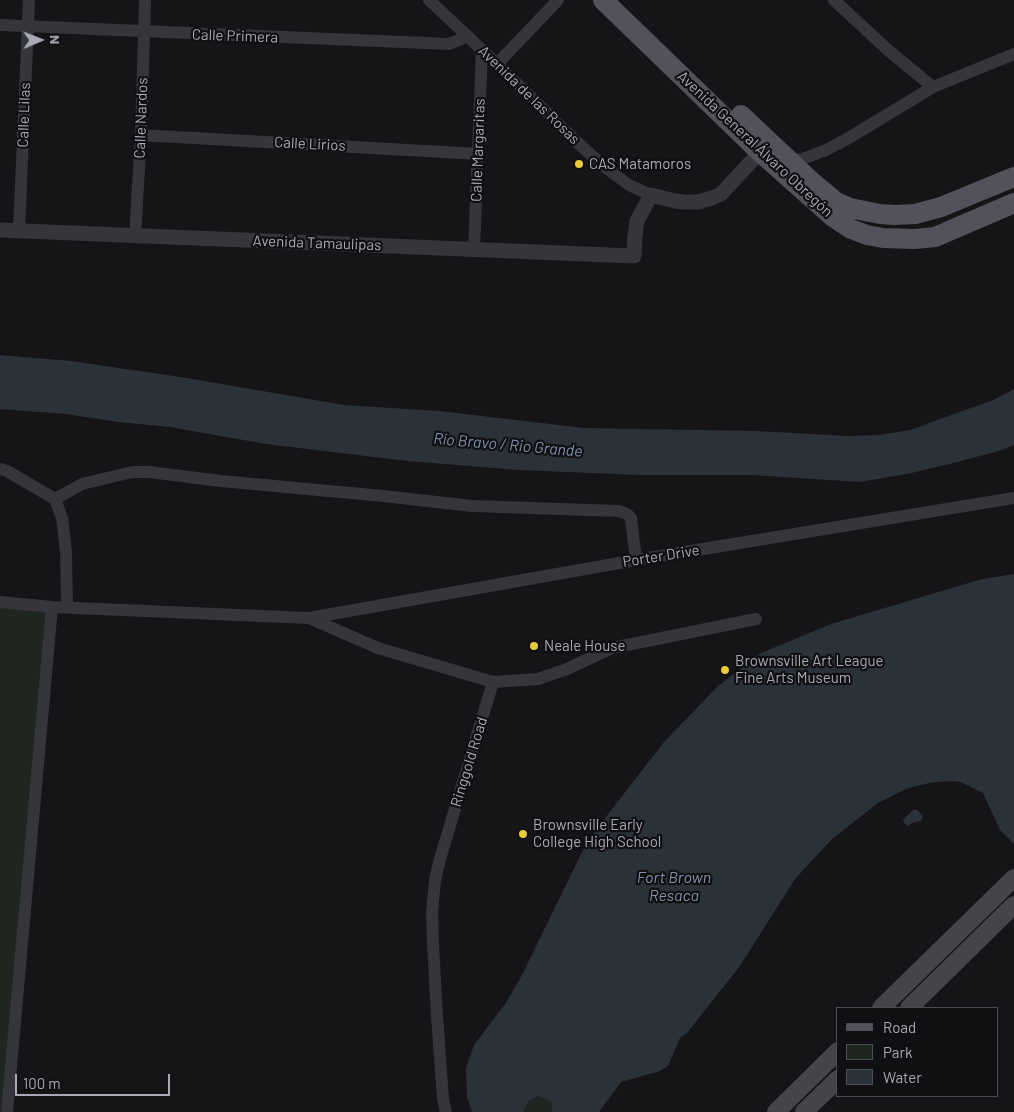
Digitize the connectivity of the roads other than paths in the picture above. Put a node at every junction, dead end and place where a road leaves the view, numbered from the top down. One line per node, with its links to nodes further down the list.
1 (29, 0): 9 (street, Calle Lilas)
2 (145, 0): 10 (street, Calle Nardos)
3 (429, 0): 11 (street, Avenida de las Rosas)
4 (558, 0): 14 (street)
5 (603, 0): 15 (main road, Avenida General Álvaro Obregón)
6 (622, 0): 15 (main road, Avenida General Álvaro Obregón)
7 (834, 0): 16 (street)
8 (0, 26): 9 (street, Calle Primera)
9 (28, 27): 10 (street, Calle Primera); 25 (street, Calle Lilas)
10 (144, 32): 11 (street, Calle Primera); 17 (street, Calle Nardos)
11 (468, 36): 12 (street, Avenida de las Rosas)
12 (482, 50): 14 (street, Avenida de las Rosas); 19 (street, Calle Margaritas)
13 (1014, 54): 16 (street)
14 (497, 64): 22 (street, Avenida de las Rosas)
15 (700, 85): 18 (main road, Avenida General Álvaro Obregón); 20 (main road, Avenida General Álvaro Obregón)
16 (934, 87): 20 (street)
17 (141, 135): 19 (street, Calle Lirios); 26 (street, Calle Nardos)
18 (760, 152): 22 (street, Avenida de las Rosas); 23 (main road, Avenida General Álvaro Obregón)
19 (478, 154): 27 (street, Calle Margaritas)
20 (791, 161): 21 (main road, Avenida General Álvaro Obregón)
21 (1014, 177)
22 (651, 195): 27 (street, Avenida Tamaulipas)
23 (1014, 203)
24 (0, 230): 25 (street, Avenida Tamaulipas)
25 (19, 231): 26 (street, Avenida Tamaulipas)
26 (135, 236): 27 (street, Avenida Tamaulipas)
27 (474, 250)
28 (0, 469): 29 (street)
29 (55, 498): 31 (street); 34 (street)
30 (1014, 498): 31 (street, Porter Drive)
31 (636, 560): 35 (street, Porter Drive)
32 (0, 602): 33 (street)
33 (52, 607): 34 (street); 44 (street)
34 (67, 608): 35 (street)
35 (309, 618): 37 (street)
36 (756, 619): 37 (street)
37 (493, 682): 45 (street, Ringgold Road)
38 (1014, 878): 40 (main road)
39 (1014, 905): 41 (main road)
40 (882, 1007)
41 (911, 1007)
42 (836, 1053): 46 (main road)
43 (836, 1081): 47 (main road)
44 (6, 1112)
45 (446, 1112)
46 (776, 1112)
47 (804, 1112)

